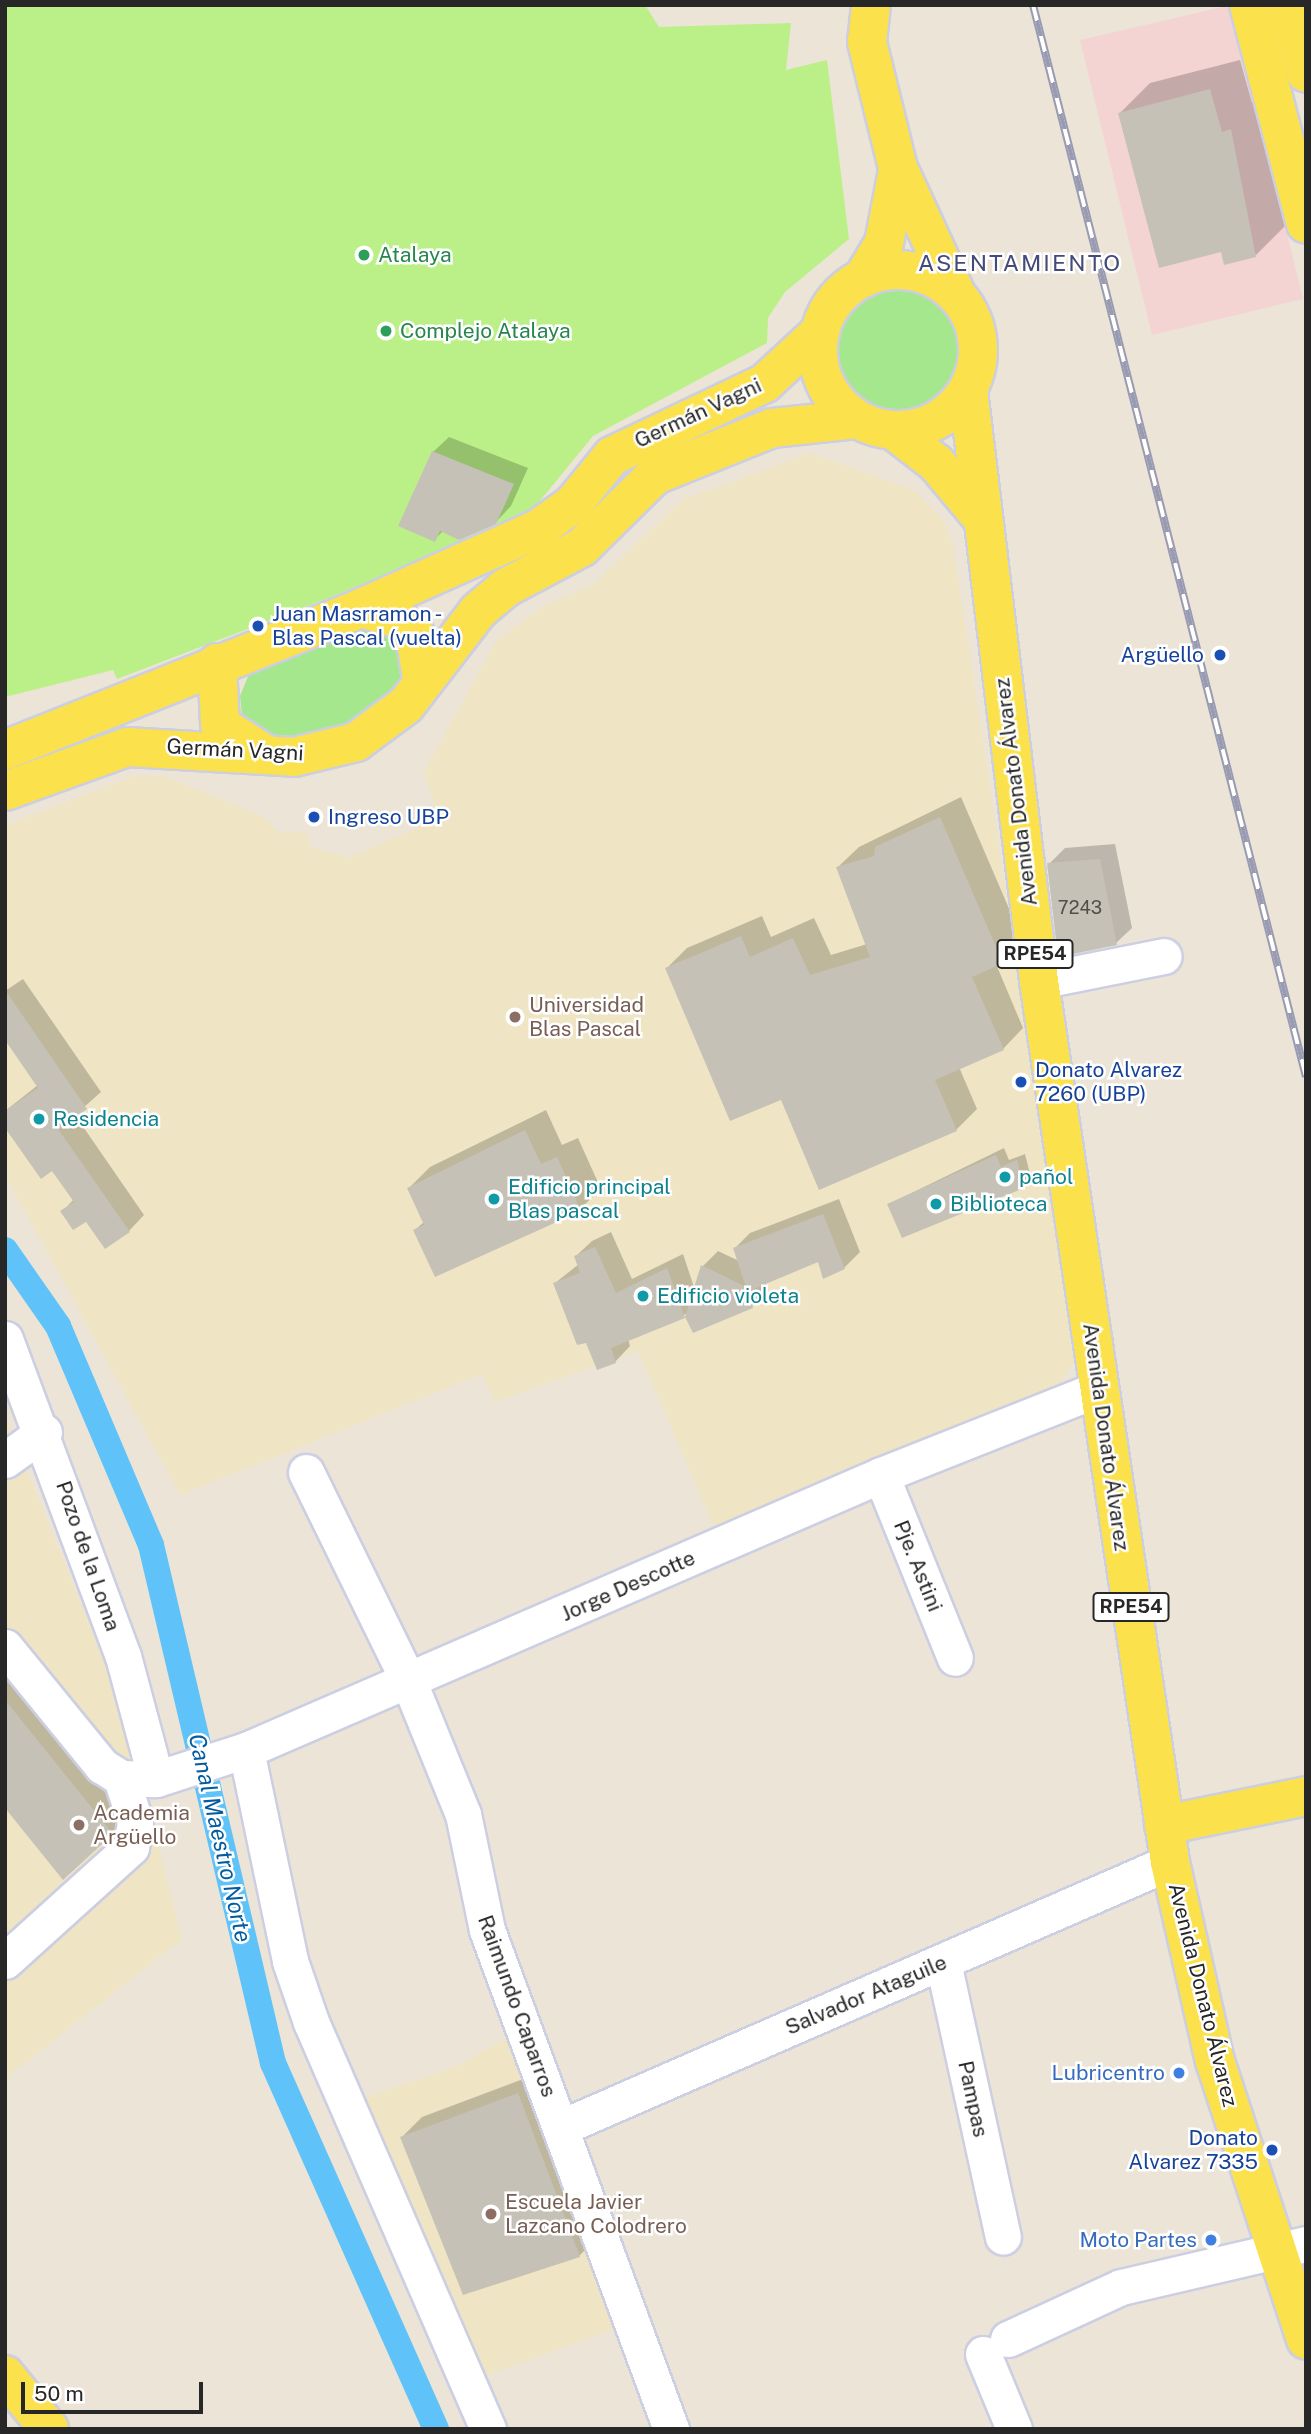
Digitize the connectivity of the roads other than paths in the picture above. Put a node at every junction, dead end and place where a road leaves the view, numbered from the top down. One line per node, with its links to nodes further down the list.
1 (850, 5): 4 (main road)
2 (1249, 5): 7 (main road)
3 (1288, 5): 5 (main road)
4 (869, 23): 6 (main road)
5 (1306, 73)
6 (898, 168): 8 (main road); 9 (main road)
7 (1306, 224)
8 (863, 278): 9 (main road); 10 (main road)
9 (956, 294): 11 (main road)
10 (820, 332): 12 (main road); 15 (main road, Germán Vagni)
11 (968, 390): 13 (main road); 14 (main road, Avenida Donato Álvarez)
12 (856, 419): 13 (main road); 17 (main road, Germán Vagni)
13 (892, 430): 14 (main road)
14 (982, 518): 22 (main road, Avenida Donato Álvarez / RPE54)
15 (362, 608): 16 (main road, Germán Vagni); 17 (main road)
16 (217, 663): 18 (main road, Germán Vagni); 19 (main road)
17 (422, 679): 19 (main road, Germán Vagni)
18 (5, 750)
19 (270, 754): 20 (main road, Germán Vagni)
20 (5, 791)
21 (1164, 956): 22 (street)
22 (1039, 981): 24 (main road, Avenida Donato Álvarez / RPE54)
23 (5, 1339): 25 (street, Pozo de la Loma)
24 (1098, 1389): 28 (street, Jorge Descotte); 36 (main road, Avenida Donato Álvarez / RPE54)
25 (44, 1432): 26 (street); 33 (street, Pozo de la Loma)
26 (5, 1460)
27 (306, 1472): 31 (street, Raimundo Caparros)
28 (881, 1475): 30 (street, Pje. Astini); 31 (street, Jorge Descotte)
29 (5, 1647): 34 (street)
30 (955, 1658)
31 (409, 1682): 32 (street, Jorge Descotte); 40 (street, Raimundo Caparros)
32 (234, 1754): 33 (street, Jorge Descotte); 46 (street)
33 (165, 1776): 34 (street, Jorge Descotte)
34 (121, 1778): 38 (street)
35 (1306, 1796): 36 (main road)
36 (1164, 1825): 37 (main road, Avenida Donato Álvarez / RPE54)
37 (1170, 1862): 39 (street, Salvador Ataguile); 42 (main road, Avenida Donato Álvarez / RPE54)
38 (5, 1961)
39 (943, 1962): 40 (street, Salvador Ataguile); 41 (street, Pampas)
40 (562, 2127): 47 (street, Raimundo Caparros)
41 (1003, 2237)
42 (1290, 2247): 43 (main road, Avenida Donato Álvarez / RPE54); 48 (street)
43 (1306, 2340)
44 (5, 2375): 45 (main road)
45 (49, 2429)
46 (488, 2429)
47 (671, 2429)
48 (1014, 2429)

